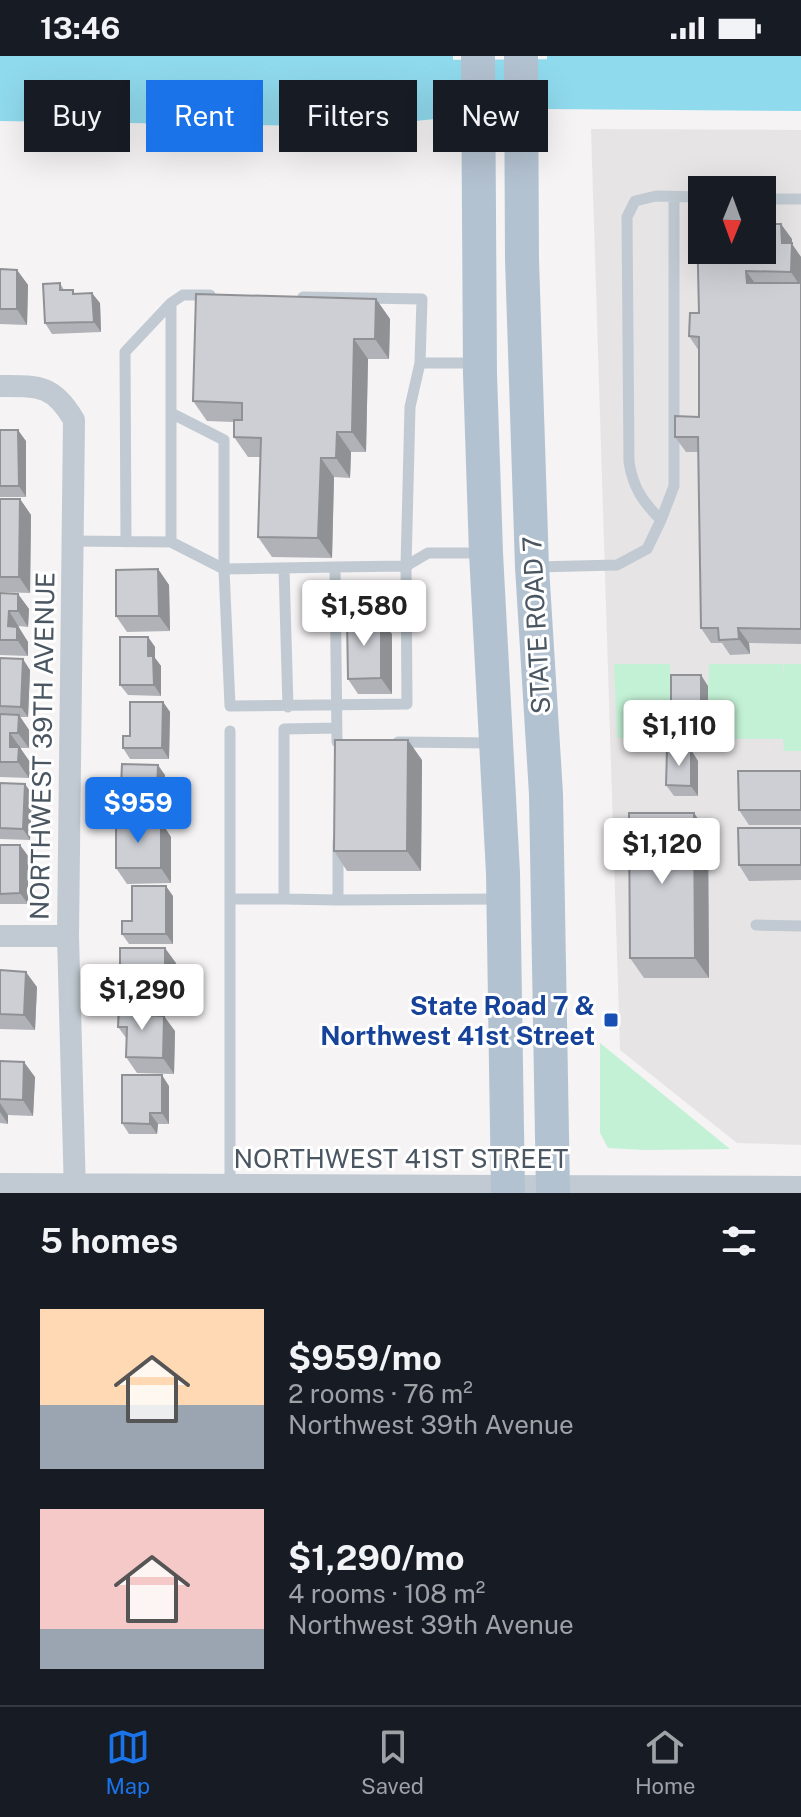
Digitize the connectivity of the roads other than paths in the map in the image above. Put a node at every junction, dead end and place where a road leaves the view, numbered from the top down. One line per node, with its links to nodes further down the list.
1 (478, 56): 11 (main road, STATE ROAD 7)
2 (521, 56): 21 (main road, STATE ROAD 7)
3 (674, 197): 4 (lane); 14 (lane); 14 (lane)
4 (688, 197)
5 (776, 199): 6 (lane)
6 (801, 199)
7 (215, 295): 9 (lane)
8 (295, 297): 10 (lane)
9 (171, 303): 13 (lane); 16 (lane)
10 (420, 363): 11 (lane); 19 (lane)
11 (480, 363): 18 (main road, STATE ROAD 7)
12 (0, 386): 15 (street, NORTHWEST 39TH AVENUE)
13 (171, 413): 17 (lane); 23 (lane)
14 (661, 520): 21 (lane)
15 (73, 541): 16 (lane); 42 (street, NORTHWEST 39TH AVENUE)
16 (126, 542): 17 (lane)
17 (171, 542): 23 (lane)
18 (486, 553): 19 (lane); 24 (main road); 32 (main road, STATE ROAD 7)
19 (406, 566): 20 (lane); 26 (lane)
20 (335, 567): 22 (lane); 26 (lane)
21 (532, 567): 24 (main road, STATE ROAD 7)
22 (284, 568): 23 (lane); 25 (lane)
23 (224, 569): 25 (lane)
24 (535, 617): 49 (main road, STATE ROAD 7)
25 (288, 707): 26 (lane)
26 (337, 707): 27 (lane)
27 (337, 728): 29 (lane); 36 (lane)
28 (230, 731): 35 (lane)
29 (337, 742): 30 (lane); 33 (lane)
30 (351, 742)
31 (380, 742): 32 (lane)
32 (497, 743): 37 (main road, STATE ROAD 7)
33 (337, 757)
34 (338, 837): 38 (lane)
35 (230, 899): 36 (lane); 46 (lane)
36 (284, 899): 38 (lane)
37 (503, 899): 38 (lane); 48 (main road, STATE ROAD 7)
38 (338, 900)
39 (756, 925): 40 (lane)
40 (801, 926)
41 (0, 936): 42 (street)
42 (68, 936): 45 (street, NORTHWEST 39TH AVENUE)
43 (0, 1184): 45 (street, NORTHWEST 41ST STREET)
44 (801, 1187): 49 (street, NORTHWEST 41ST STREET)
45 (75, 1189): 46 (street, NORTHWEST 41ST STREET)
46 (230, 1189): 47 (street, NORTHWEST 41ST STREET)
47 (287, 1189): 48 (street, NORTHWEST 41ST STREET)
48 (508, 1189): 49 (street, NORTHWEST 41ST STREET)
49 (553, 1190)

